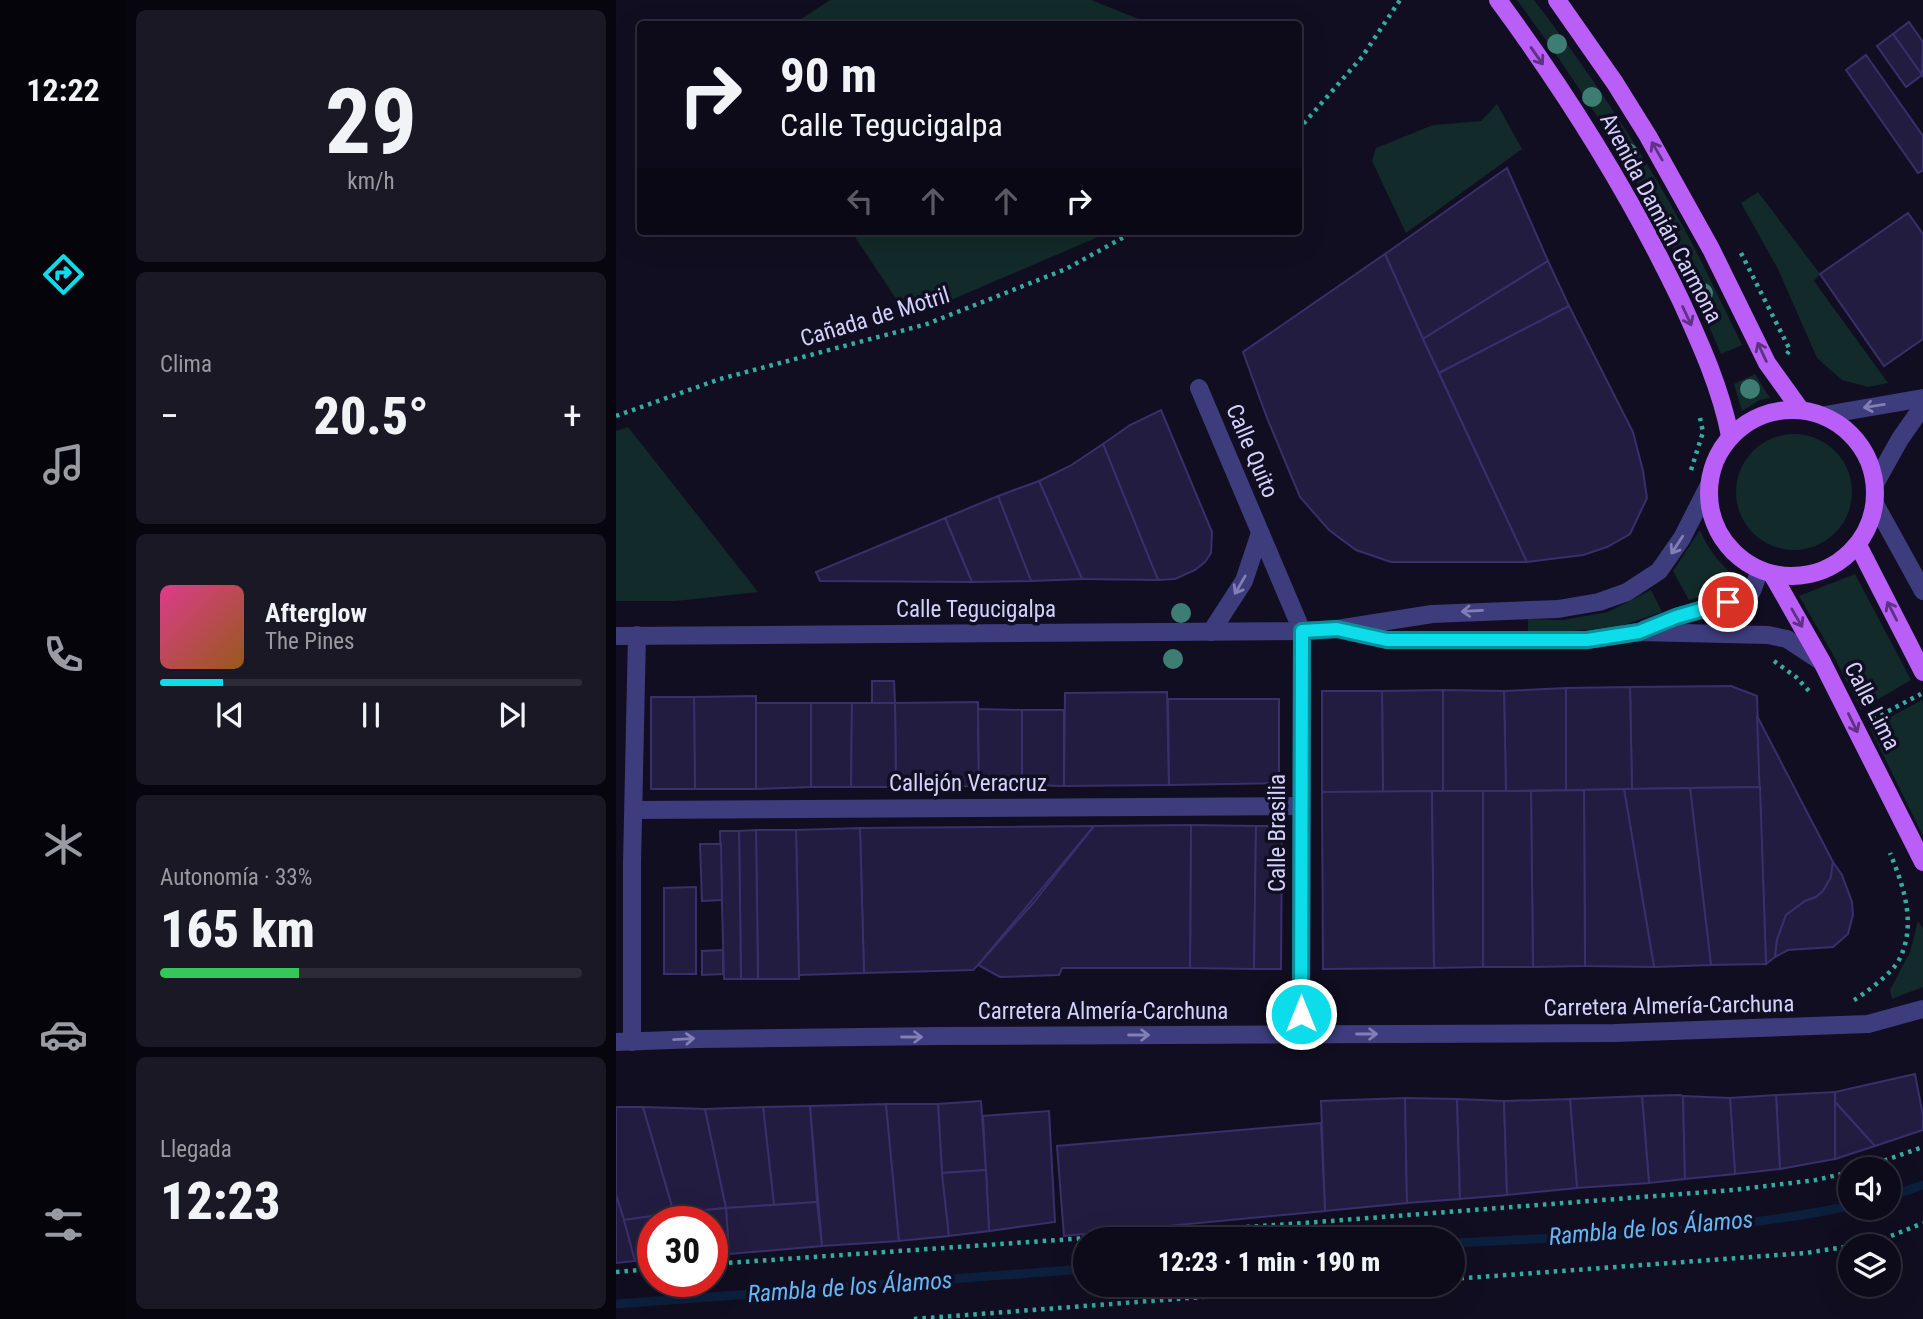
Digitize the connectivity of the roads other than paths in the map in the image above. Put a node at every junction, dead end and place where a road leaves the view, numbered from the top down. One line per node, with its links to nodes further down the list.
1 (1498, 0): 8 (main road, Avenida Damián Carmona, one-way to 8)
2 (1557, 0): 6 (main road, Avenida Damián Carmona, one-way to 2)
3 (1199, 388): 12 (street, Calle Quito)
4 (1923, 398): 7 (street, one-way to 7)
5 (1923, 405): 9 (street)
6 (1800, 409): 7 (main road); 8 (main road)
7 (1825, 415): 9 (main road)
8 (1730, 436): 10 (main road)
9 (1875, 482): 11 (main road)
10 (1709, 485): 14 (main road); 16 (street, Calle Tegucigalpa, one-way to 16)
11 (1875, 504): 13 (main road); 15 (street)
12 (1261, 533): 17 (street, Calle Quito); 18 (street, Calle Quito, one-way to 18)
13 (1858, 545): 14 (main road); 23 (main road, one-way to 13)
14 (1766, 572): 19 (street, Calle Tegucigalpa); 22 (main road, Calle Lima, one-way to 22)
15 (1923, 591)
16 (1337, 629): 17 (street, Calle Tegucigalpa); 19 (street, Calle Tegucigalpa)
17 (1302, 631): 18 (street, Calle Tegucigalpa); 24 (street, Calle Brasilia)
18 (1211, 632): 21 (street, Calle Tegucigalpa)
19 (1639, 632): 22 (street, Calle Tegucigalpa)
20 (616, 635): 21 (street, Calle Tegucigalpa)
21 (637, 635): 25 (street)
22 (1822, 662): 26 (main road, Calle Lima, one-way to 26)
23 (1923, 672)
24 (1301, 806): 25 (street, Callejón Veracruz); 28 (street, Calle Brasilia)
25 (635, 810): 29 (street)
26 (1923, 862)
27 (1923, 1009): 28 (street, Carretera Almería-Carchuna, one-way to 27)
28 (1301, 1035): 29 (street, Carretera Almería-Carchuna, one-way to 28)
29 (624, 1042)

